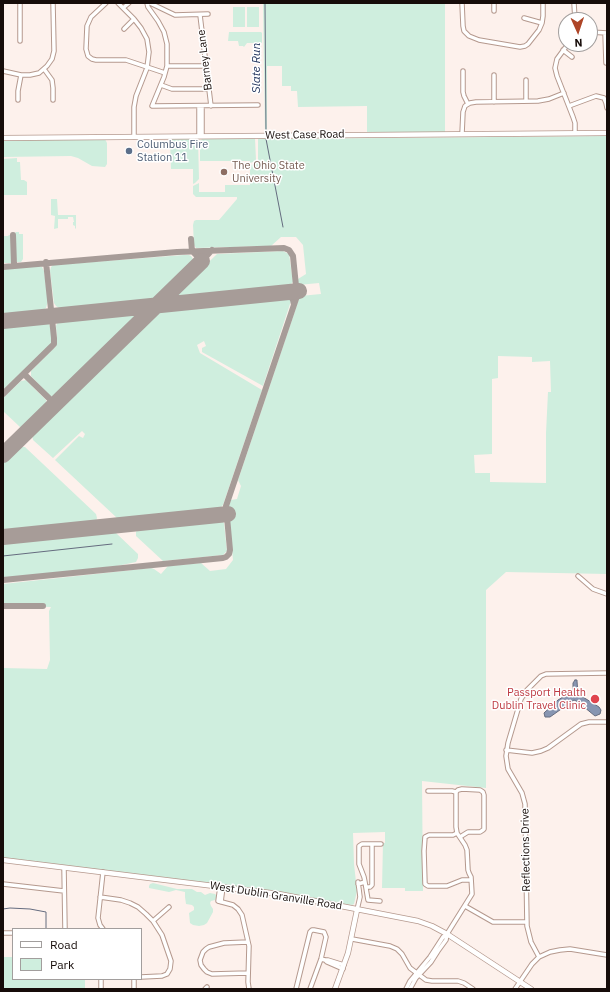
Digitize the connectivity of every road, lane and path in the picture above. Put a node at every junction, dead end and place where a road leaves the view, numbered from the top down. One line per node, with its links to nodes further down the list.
1 (20, 3): 19 (street)
2 (53, 3): 27 (street)
3 (106, 3): 26 (street)
4 (118, 3): 10 (street)
5 (129, 3): 10 (street)
6 (148, 3): 13 (street); 24 (street)
7 (462, 3): 16 (street)
8 (494, 3): 11 (street)
9 (543, 3): 16 (street)
10 (123, 8): 15 (street)
11 (494, 11)
12 (208, 14): 13 (street)
13 (200, 15): 25 (street, Barney Lane)
14 (524, 18): 16 (street)
15 (134, 19): 17 (street); 26 (street)
16 (542, 23)
17 (124, 29)
18 (606, 33): 23 (street)
19 (20, 41)
20 (562, 52): 36 (street)
21 (566, 52): 22 (street)
22 (572, 57)
23 (606, 63)
24 (167, 66): 25 (street); 30 (street)
25 (206, 66): 35 (street, Barney Lane)
26 (147, 68): 30 (street); 51 (street)
27 (44, 69): 31 (street); 38 (street)
28 (3, 71): 31 (street)
29 (462, 71): 41 (street)
30 (164, 73): 34 (street)
31 (23, 75): 37 (street)
32 (494, 75): 40 (street)
33 (526, 80): 39 (street)
34 (161, 85): 35 (street); 43 (street)
35 (209, 89): 44 (street, Barney Lane)
36 (564, 93): 39 (street); 45 (street)
37 (18, 100)
38 (53, 100)
39 (526, 101): 40 (street)
40 (494, 102): 41 (street)
41 (468, 104): 49 (street)
42 (258, 105): 44 (street)
43 (200, 106): 44 (street); 50 (street)
44 (211, 106)
45 (569, 106): 46 (street); 47 (street)
46 (607, 108)
47 (575, 133): 48 (main road, West Case Road); 49 (main road, West Case Road)
48 (607, 133)
49 (462, 134): 50 (main road, West Case Road)
50 (200, 136): 51 (main road, West Case Road)
51 (134, 137): 52 (main road, West Case Road)
52 (3, 138)
53 (578, 576): 54 (street)
54 (607, 594)
55 (607, 673): 57 (street, Reflections Drive)
56 (607, 722): 57 (street)
57 (506, 750): 79 (street, Reflections Drive)
58 (428, 791): 59 (street)
59 (456, 792): 60 (street); 61 (street)
60 (457, 833): 61 (street); 67 (street)
61 (460, 837): 67 (street)
62 (372, 844): 63 (street); 68 (street); 71 (street)
63 (381, 844)
64 (3, 860): 65 (main road, West Dublin Granville Road)
65 (64, 868): 66 (main road, West Dublin Granville Road); 72 (street)
66 (103, 872): 70 (main road, West Dublin Granville Road); 73 (street)
67 (471, 880): 76 (street)
68 (365, 882): 71 (street); 77 (street)
69 (3, 884): 72 (street)
70 (221, 887): 77 (main road, West Dublin Granville Road); 84 (street)
71 (366, 887): 74 (street)
72 (64, 892): 80 (street)
73 (100, 897): 78 (street); 81 (street)
74 (380, 901)
75 (169, 906): 78 (street)
76 (465, 906): 79 (street); 82 (street)
77 (357, 910): 82 (main road, West Dublin Granville Road); 83 (main road)
78 (153, 920): 91 (street)
79 (527, 922): 86 (street, Reflections Drive)
80 (65, 928)
81 (102, 928)
82 (447, 934): 90 (street); 92 (main road, West Dublin Granville Road)
83 (352, 939): 88 (main road); 90 (street)
84 (248, 942): 89 (street); 89 (street)
85 (607, 955): 86 (street)
86 (539, 958): 92 (street)
87 (323, 959): 88 (street); 94 (street); 95 (street)
88 (343, 967): 96 (main road)
89 (248, 973): 93 (street)
90 (417, 974): 97 (street); 98 (street); 99 (street)
91 (142, 977)
92 (520, 982): 100 (street); 101 (main road, West Dublin Granville Road)
93 (249, 989)
94 (296, 989)
95 (310, 989)
96 (335, 989)
97 (406, 989)
98 (410, 989)
99 (473, 989)
100 (515, 989)
101 (531, 989)

